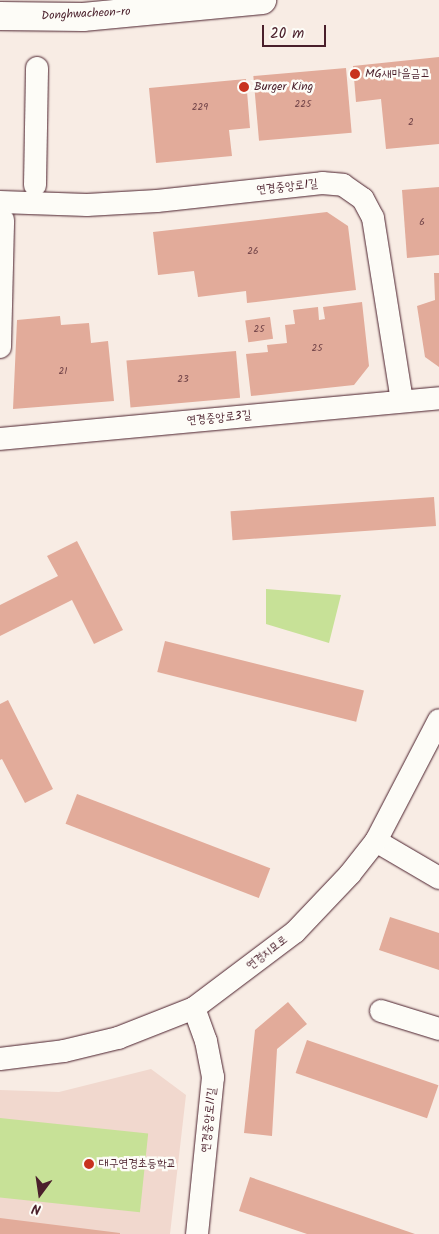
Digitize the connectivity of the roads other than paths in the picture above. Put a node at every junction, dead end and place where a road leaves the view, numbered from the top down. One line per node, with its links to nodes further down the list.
1 (262, 0): 2 (main road, Donghwacheon-ro)
2 (0, 16)
3 (37, 68): 4 (street)
4 (35, 185)
5 (2, 211): 6 (street); 8 (street, 연경중앙로1길)
6 (0, 347)
7 (439, 398): 8 (street, 연경중앙로3길)
8 (402, 401): 9 (street, 연경중앙로3길)
9 (0, 439)
10 (439, 722): 11 (street, 연경지묘로)
11 (376, 841): 12 (street); 13 (street, 연경지묘로)
12 (439, 878)
13 (194, 1008): 16 (street, 연경지묘로); 17 (street, 연경중앙로11길)
14 (381, 1011): 15 (street)
15 (439, 1029)
16 (0, 1059)
17 (197, 1234)

